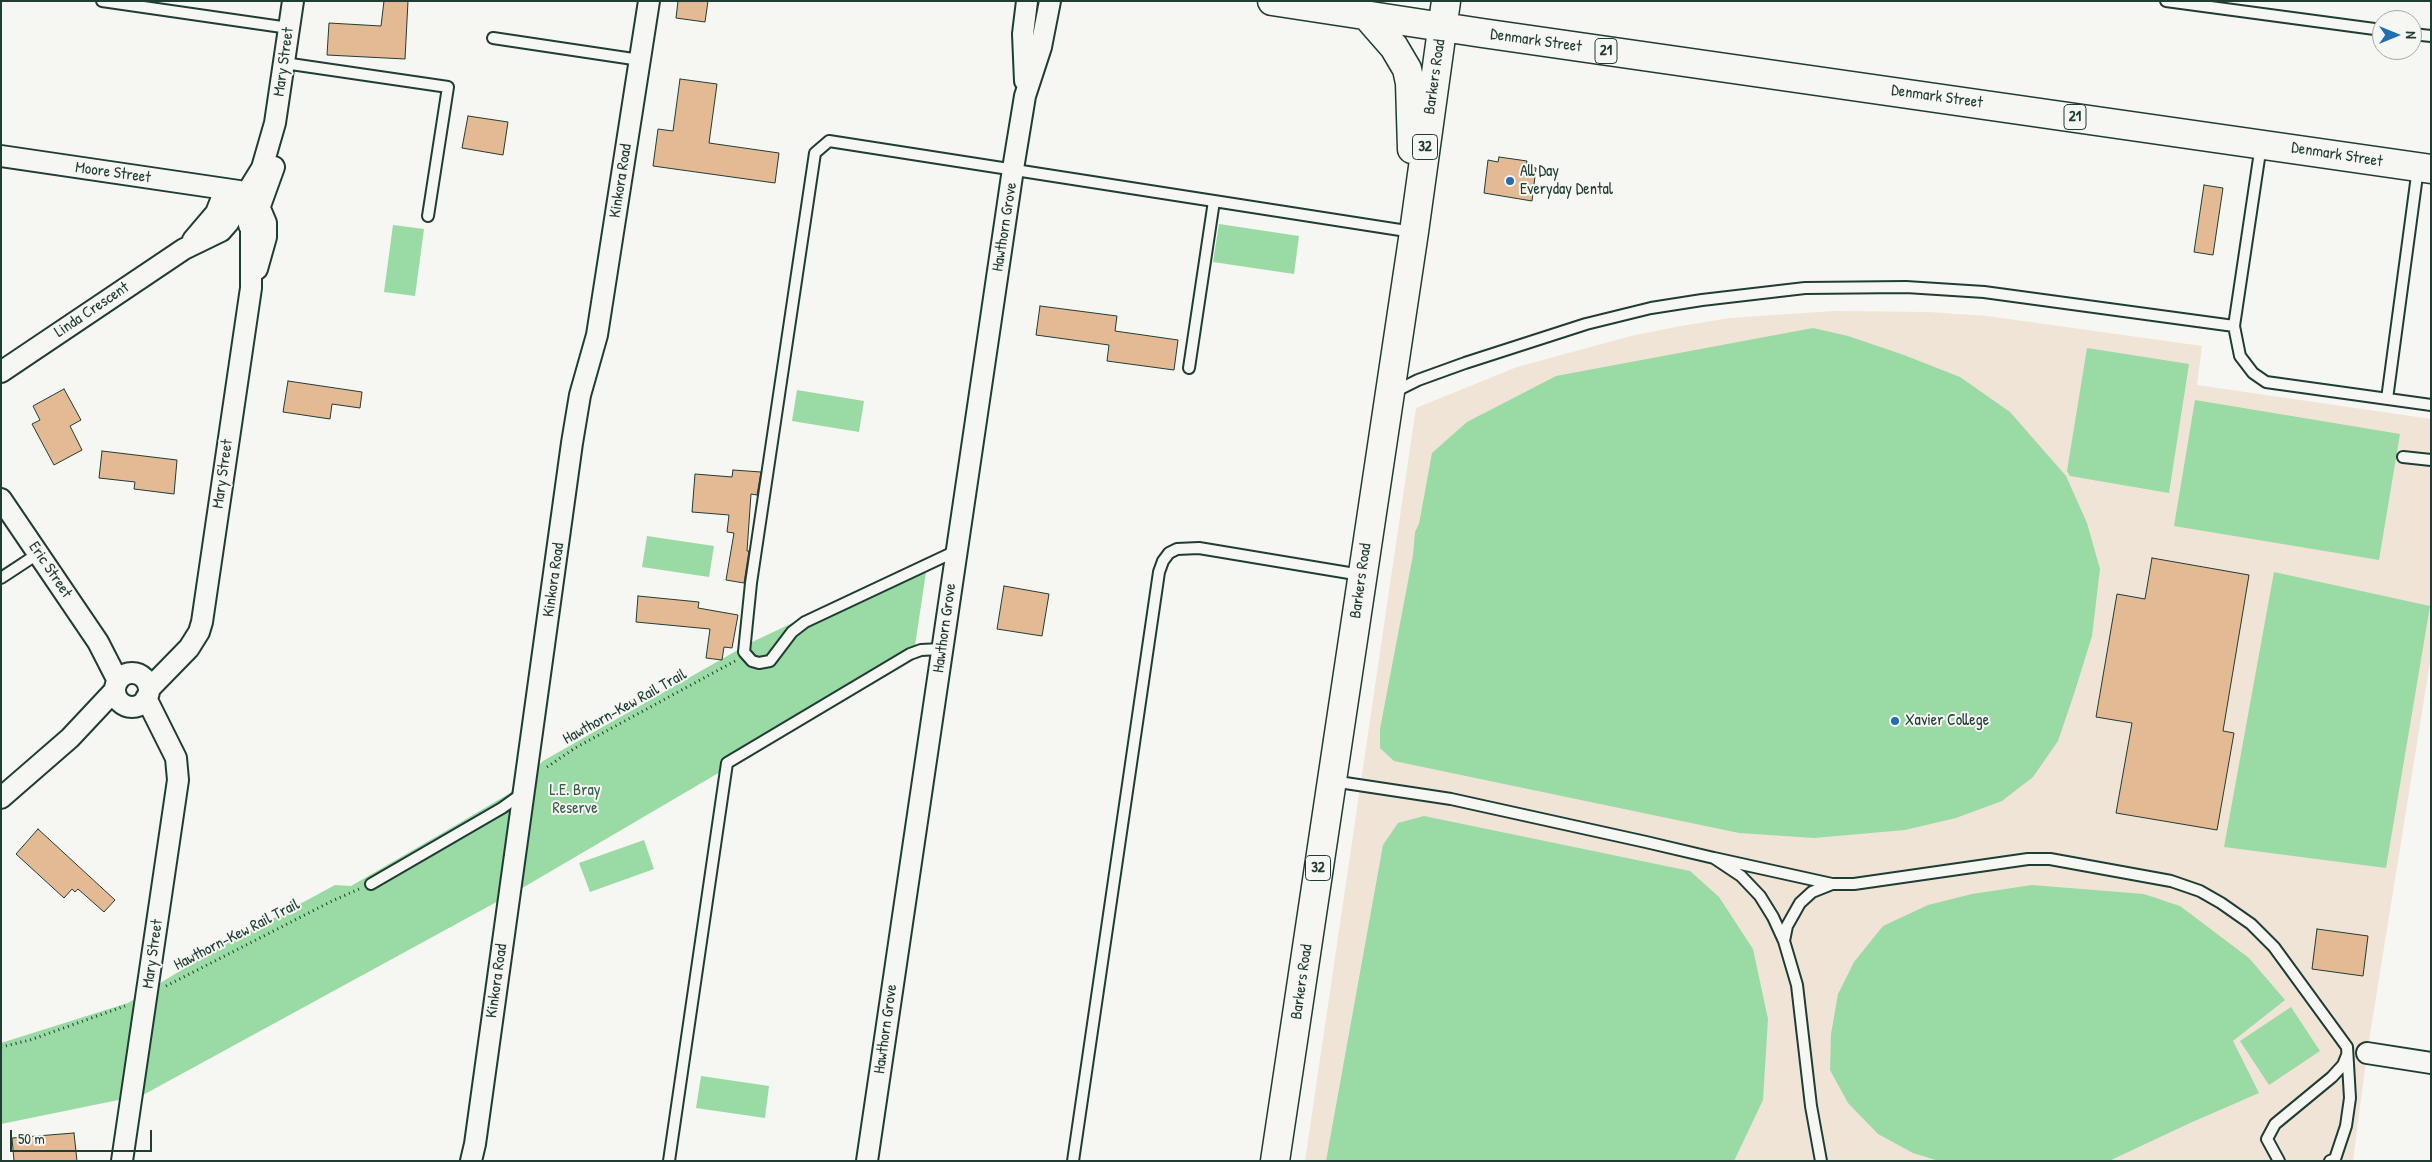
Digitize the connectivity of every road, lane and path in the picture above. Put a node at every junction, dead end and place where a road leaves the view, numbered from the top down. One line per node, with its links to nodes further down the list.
1 (102, 1): 10 (lane)
2 (293, 1): 10 (street, Mary Street)
3 (649, 1): 13 (street, Kinkora Road)
4 (1027, 1): 15 (street, Hawthorn Grove)
5 (1050, 1): 15 (street, Hawthorn Grove)
6 (1272, 1): 9 (main road, 21)
7 (2166, 1): 11 (lane)
8 (1444, 14): 9 (main road, 21); 16 (main road, Denmark Street / 21); 23 (main road, Barkers Road / 32)
9 (1366, 15): 23 (main road)
10 (289, 28): 14 (street, Mary Street)
11 (2372, 29)
12 (493, 38): 13 (lane)
13 (640, 60): 45 (street, Kinkora Road)
14 (284, 63): 21 (street, Mary Street); 24 (lane)
15 (1025, 96): 19 (street, Hawthorn Grove)
16 (2261, 144): 18 (main road, Denmark Street / 21); 28 (lane)
17 (1, 156): 20 (street, Moore Street)
18 (2425, 168): 32 (lane)
19 (1013, 170): 22 (lane); 37 (street, Hawthorn Grove); 42 (lane)
20 (225, 190): 21 (street, Moore Street); 26 (street, Linda Crescent)
21 (249, 201): 26 (street, Linda Crescent); 27 (street, Mary Street); 27 (street, Mary Street)
22 (1214, 201): 25 (lane); 29 (lane)
23 (1418, 203): 25 (main road, Barkers Road / 32)
24 (428, 216)
25 (1414, 232): 31 (main road, Barkers Road / 32)
26 (184, 249): 30 (street, Linda Crescent)
27 (251, 288): 43 (street, Mary Street)
28 (2234, 326): 31 (lane); 32 (lane)
29 (1189, 368)
30 (1, 372)
31 (1389, 394): 39 (main road, Barkers Road / 32)
32 (2387, 399): 33 (lane)
33 (2431, 405)
34 (2403, 457): 35 (lane)
35 (2431, 460)
36 (1, 499): 38 (street, Eric Street)
37 (956, 551): 41 (street, Hawthorn Grove); 42 (lane)
38 (39, 553): 40 (lane); 43 (street, Eric Street)
39 (1362, 575): 44 (main road, Barkers Road / 32); 59 (lane)
40 (1, 578)
41 (942, 649): 57 (lane); 58 (street, Hawthorn Grove)
42 (746, 655): 45 (path, Hawthorn-Kew Rail Trail)
43 (132, 690): 46 (street); 51 (street, Mary Street)
44 (1331, 781): 47 (lane); 60 (main road, Barkers Road / 32)
45 (523, 792): 48 (lane); 56 (street, Kinkora Road)
46 (1, 798)
47 (1714, 858): 49 (lane); 50 (lane)
48 (372, 884): 51 (path, Hawthorn-Kew Rail Trail)
49 (1832, 884): 50 (lane); 53 (lane)
50 (1784, 940): 61 (lane)
51 (146, 998): 52 (path, Hawthorn-Kew Rail Trail); 55 (street, Mary Street)
52 (1, 1047)
53 (2358, 1052): 54 (street); 62 (lane); 63 (lane)
54 (2431, 1063)
55 (122, 1161)
56 (470, 1161)
57 (669, 1161)
58 (867, 1161)
59 (1073, 1161)
60 (1275, 1161)
61 (1821, 1161)
62 (2279, 1161)
63 (2330, 1161)

